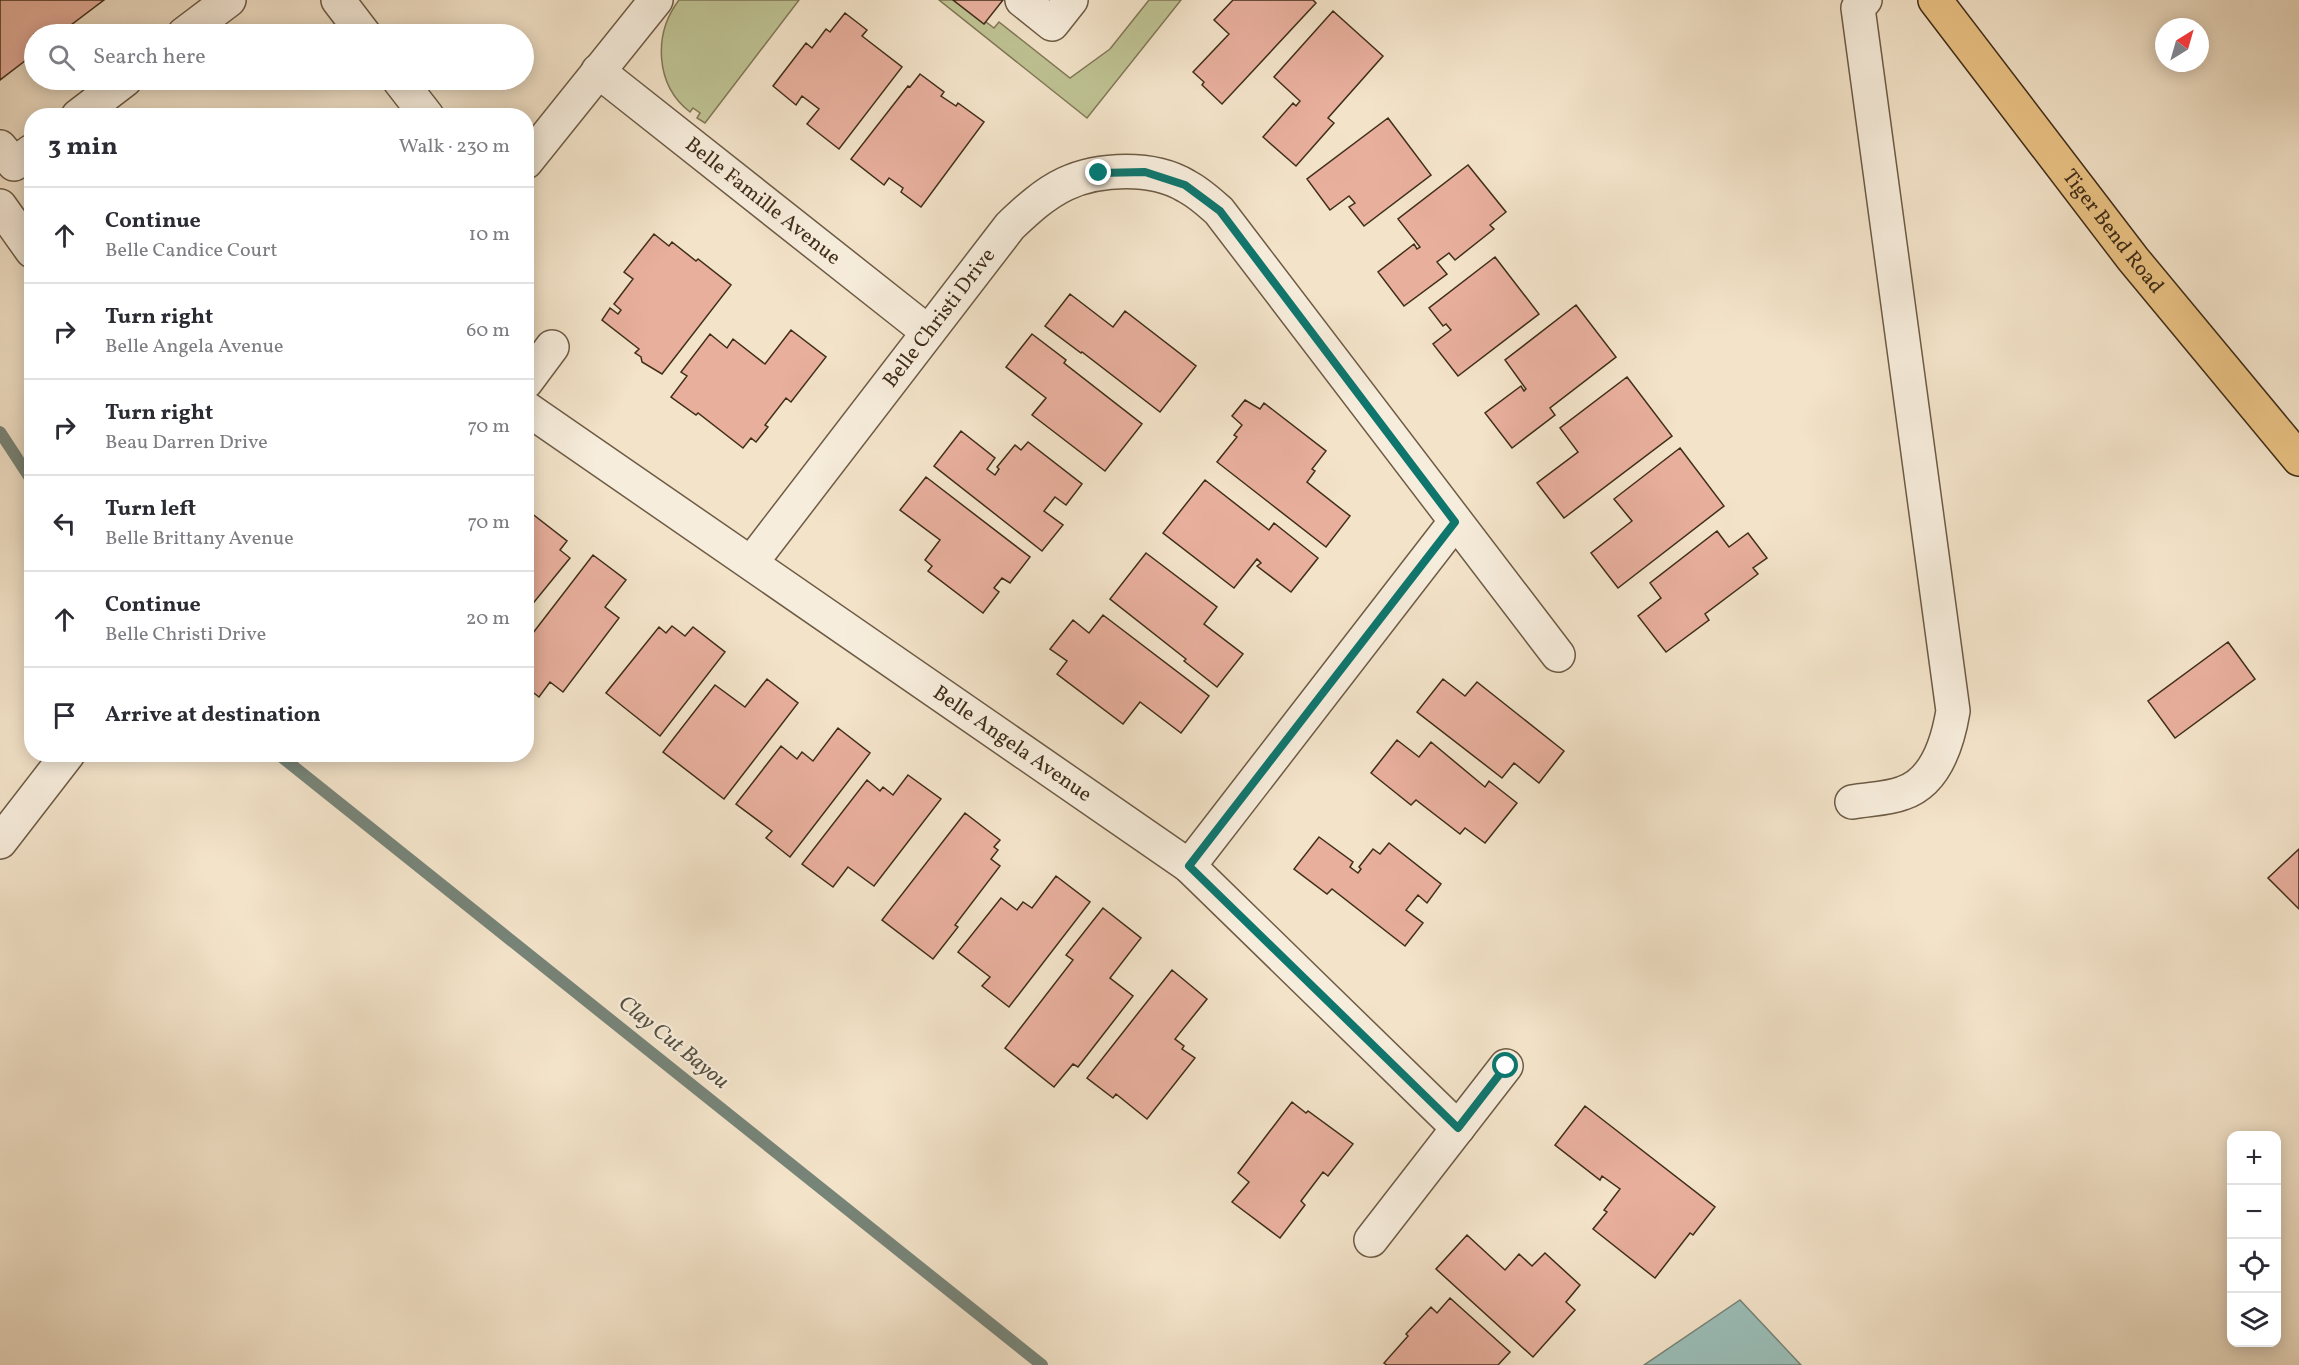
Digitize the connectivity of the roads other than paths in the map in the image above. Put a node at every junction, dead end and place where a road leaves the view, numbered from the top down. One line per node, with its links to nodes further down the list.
1 (229, 0): 8 (street)
2 (338, 0): 9 (street)
3 (656, 0): 10 (street)
4 (1022, 0): 5 (street)
5 (1071, 0)
6 (1865, 0): 29 (street)
7 (1935, 0): 24 (main road, Tiger Bend Road)
8 (197, 24)
9 (356, 24)
10 (598, 71): 15 (street); 20 (street, Belle Famille Avenue)
11 (112, 90): 13 (street)
12 (407, 90): 14 (street)
13 (88, 108)
14 (421, 108)
15 (534, 152)
16 (15, 154): 17 (street)
17 (0, 194)
18 (0, 206): 19 (street)
19 (24, 240)
20 (928, 332): 25 (street, Belle Christi Drive); 26 (street, Belle Christi Drive)
21 (552, 346): 22 (street)
22 (534, 371)
23 (534, 414): 26 (street, Belle Angela Avenue)
24 (2299, 459)
25 (1455, 522): 27 (street, Belle Christi Drive); 31 (street)
26 (751, 563): 31 (street, Belle Angela Avenue)
27 (1558, 655)
28 (62, 762): 30 (street)
29 (1852, 802)
30 (2, 840)
31 (1189, 866): 33 (street, Belle Angela Avenue)
32 (1506, 1066): 33 (street)
33 (1458, 1128): 34 (street)
34 (1371, 1240)

